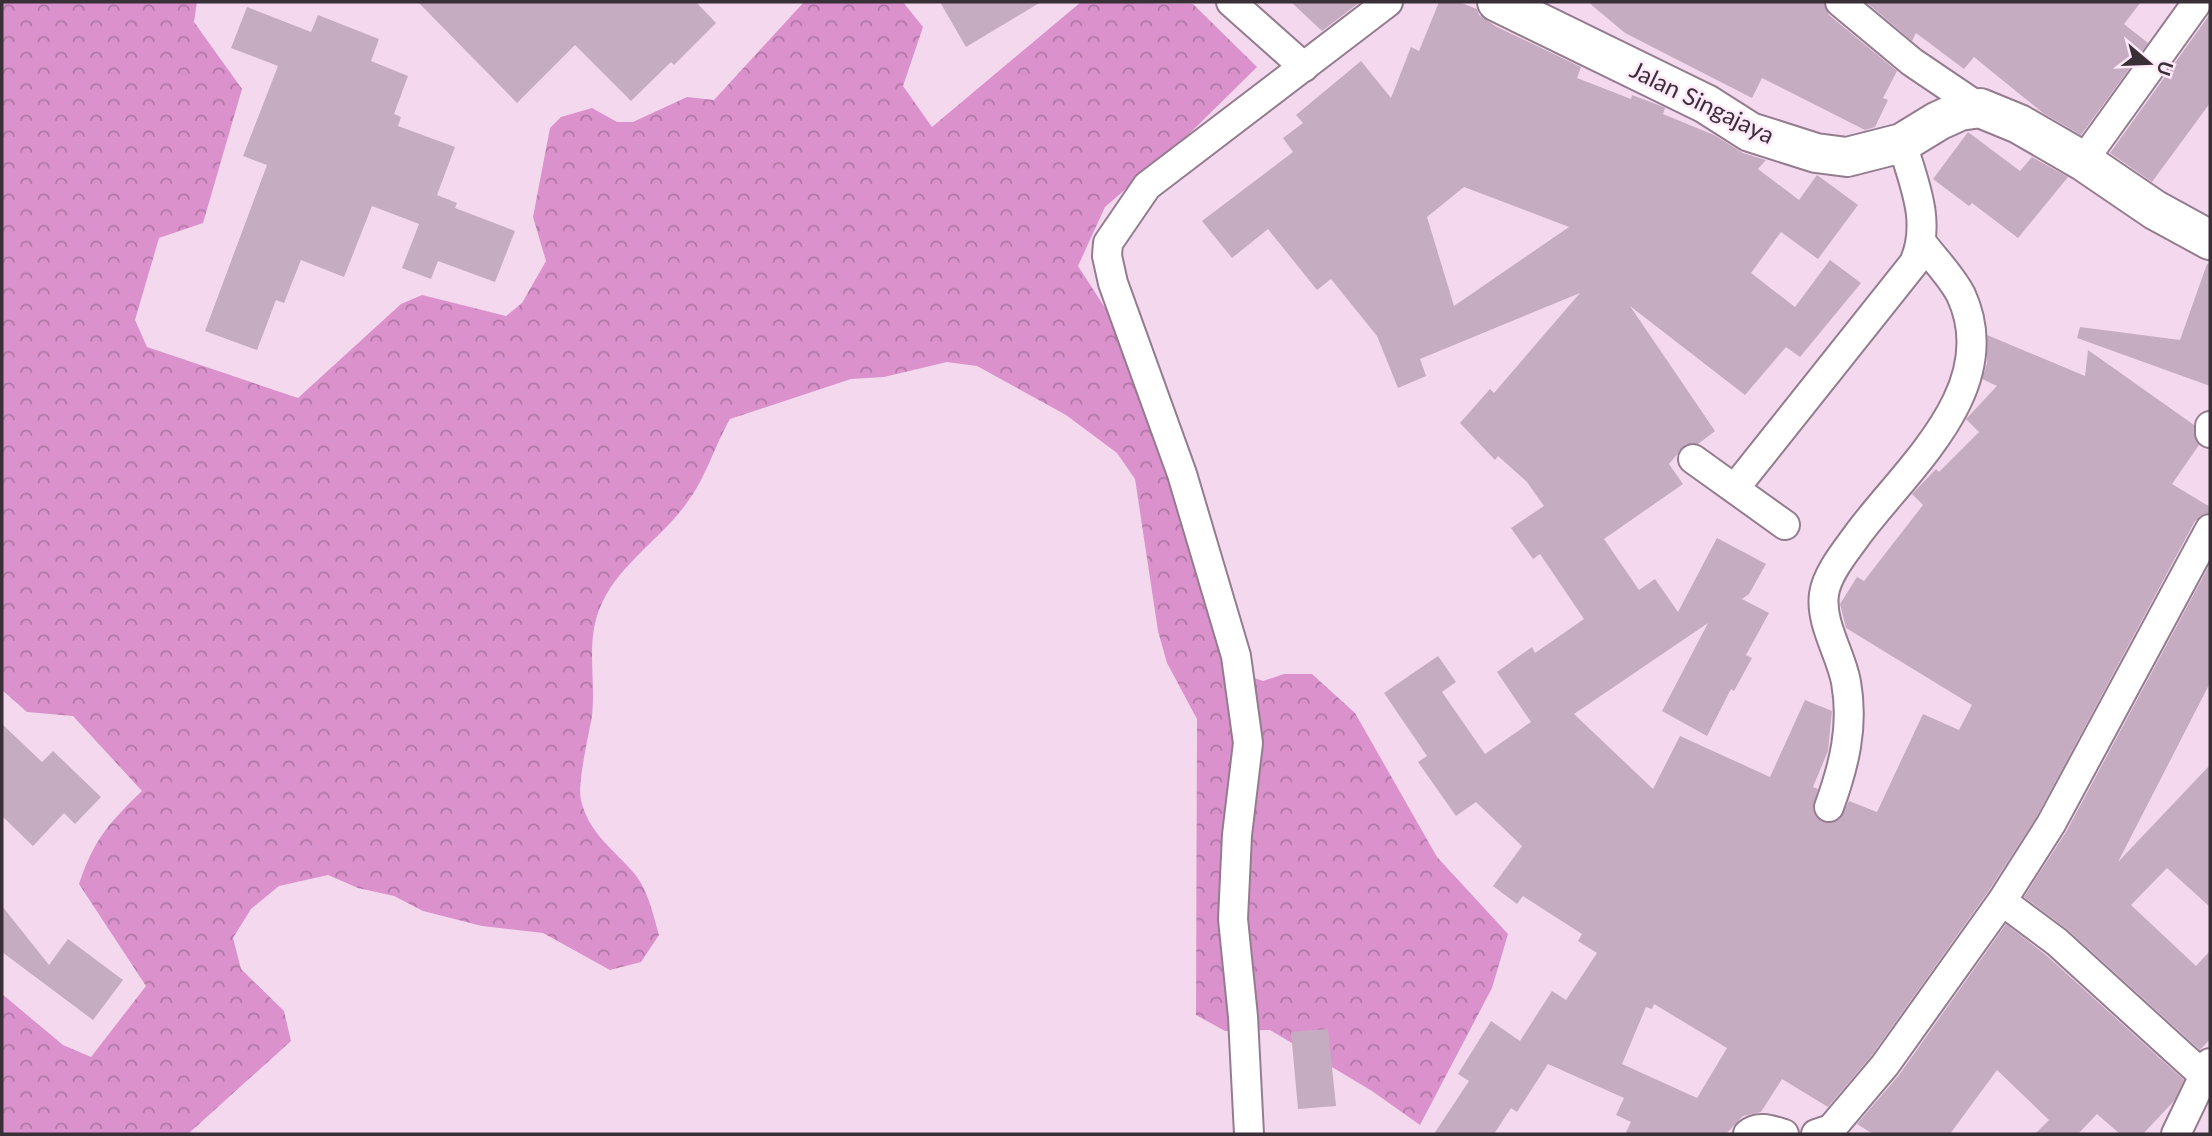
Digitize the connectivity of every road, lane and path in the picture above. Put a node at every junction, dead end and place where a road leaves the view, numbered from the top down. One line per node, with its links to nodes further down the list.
1 (1231, 2): 6 (street)
2 (1388, 2): 6 (street)
3 (1497, 2): 8 (street, Jalan Singajaya)
4 (1840, 2): 7 (street)
5 (2196, 4): 9 (street)
6 (1304, 67): 21 (street)
7 (1980, 108): 8 (street, Jalan Singajaya); 9 (street)
8 (1902, 143): 11 (street)
9 (2083, 161): 10 (street)
10 (2210, 240)
11 (1923, 244): 15 (street); 18 (street)
12 (2210, 426): 13 (street)
13 (2210, 433)
14 (1693, 458): 15 (street)
15 (1735, 488): 16 (street)
16 (1785, 526)
17 (2210, 529): 19 (street)
18 (1829, 807)
19 (2002, 901): 20 (street); 24 (street)
20 (2206, 1069): 25 (street)
21 (1249, 1134)
22 (1748, 1134): 23 (street)
23 (1783, 1134)
24 (1816, 1134)
25 (2176, 1134)

